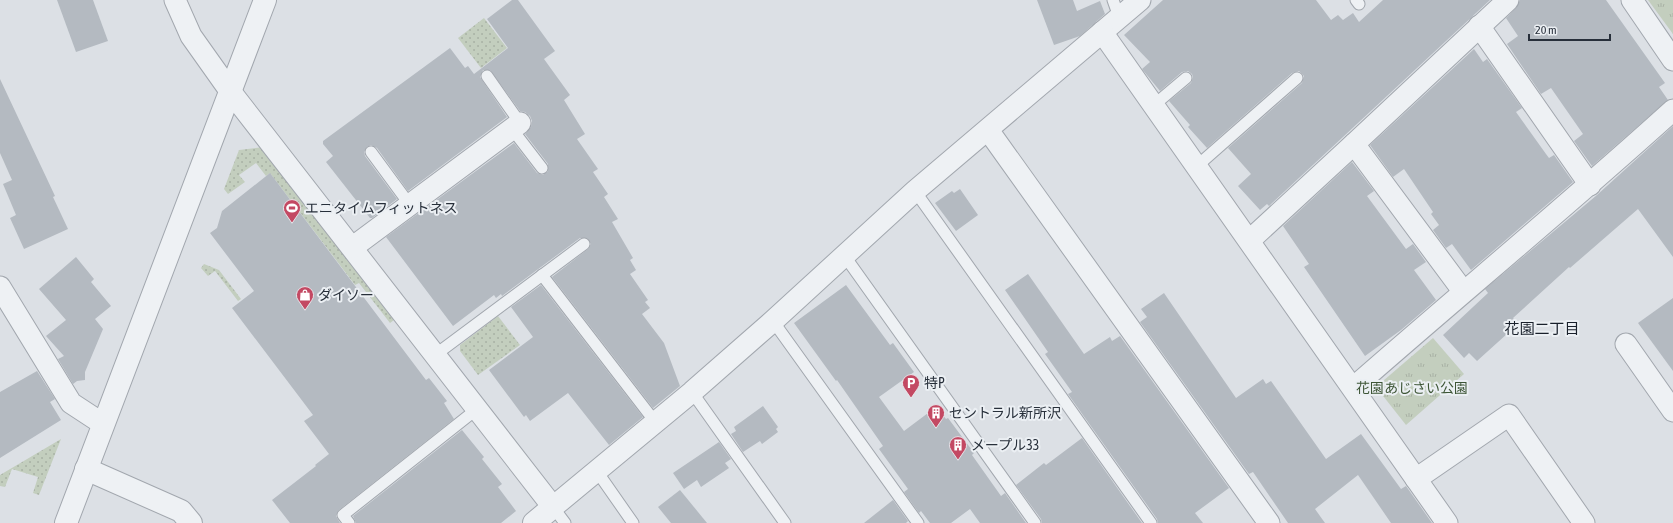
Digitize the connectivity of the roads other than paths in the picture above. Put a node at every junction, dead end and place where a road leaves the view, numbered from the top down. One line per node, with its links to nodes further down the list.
1 (175, 0): 13 (street)
2 (265, 0): 13 (street)
3 (1140, 0): 6 (street)
4 (1508, 0): 7 (street)
5 (1632, 0): 9 (street)
6 (1116, 9): 8 (street)
7 (1479, 26): 18 (street); 22 (street)
8 (1102, 32): 14 (street); 17 (street)
9 (1673, 60)
10 (487, 76): 16 (lane)
11 (1186, 78): 14 (lane)
12 (1297, 78): 20 (lane)
13 (230, 91): 27 (street); 40 (street)
14 (1154, 105): 20 (street)
15 (1673, 110): 22 (street)
16 (516, 126): 21 (lane); 24 (street)
17 (988, 130): 23 (street); 54 (street)
18 (1354, 144): 25 (street); 31 (street)
19 (371, 152): 24 (lane)
20 (1197, 166): 25 (street)
21 (542, 168)
22 (1590, 185): 31 (street)
23 (915, 191): 28 (street); 53 (lane)
24 (410, 205): 27 (street)
25 (1250, 240): 35 (street)
26 (584, 244): 29 (lane)
27 (353, 247): 34 (street)
28 (844, 256): 32 (street); 52 (lane)
29 (542, 274): 34 (lane); 39 (lane)
30 (0, 287): 40 (street)
31 (1463, 291): 35 (street)
32 (773, 321): 36 (street); 51 (lane)
33 (1626, 344): 38 (street)
34 (435, 355): 37 (street)
35 (1353, 388): 43 (street)
36 (692, 392): 39 (street); 50 (lane)
37 (477, 409): 44 (street); 47 (lane)
38 (1673, 411)
39 (656, 422): 42 (street)
40 (103, 424): 41 (street)
41 (86, 469): 45 (street); 46 (street)
42 (596, 470): 44 (street); 49 (lane)
43 (1416, 479): 55 (street); 56 (street)
44 (559, 515): 48 (street)
45 (66, 523)
46 (191, 523)
47 (349, 523)
48 (534, 523)
49 (634, 523)
50 (785, 523)
51 (918, 523)
52 (1035, 523)
53 (1151, 523)
54 (1269, 523)
55 (1447, 523)
56 (1584, 523)

